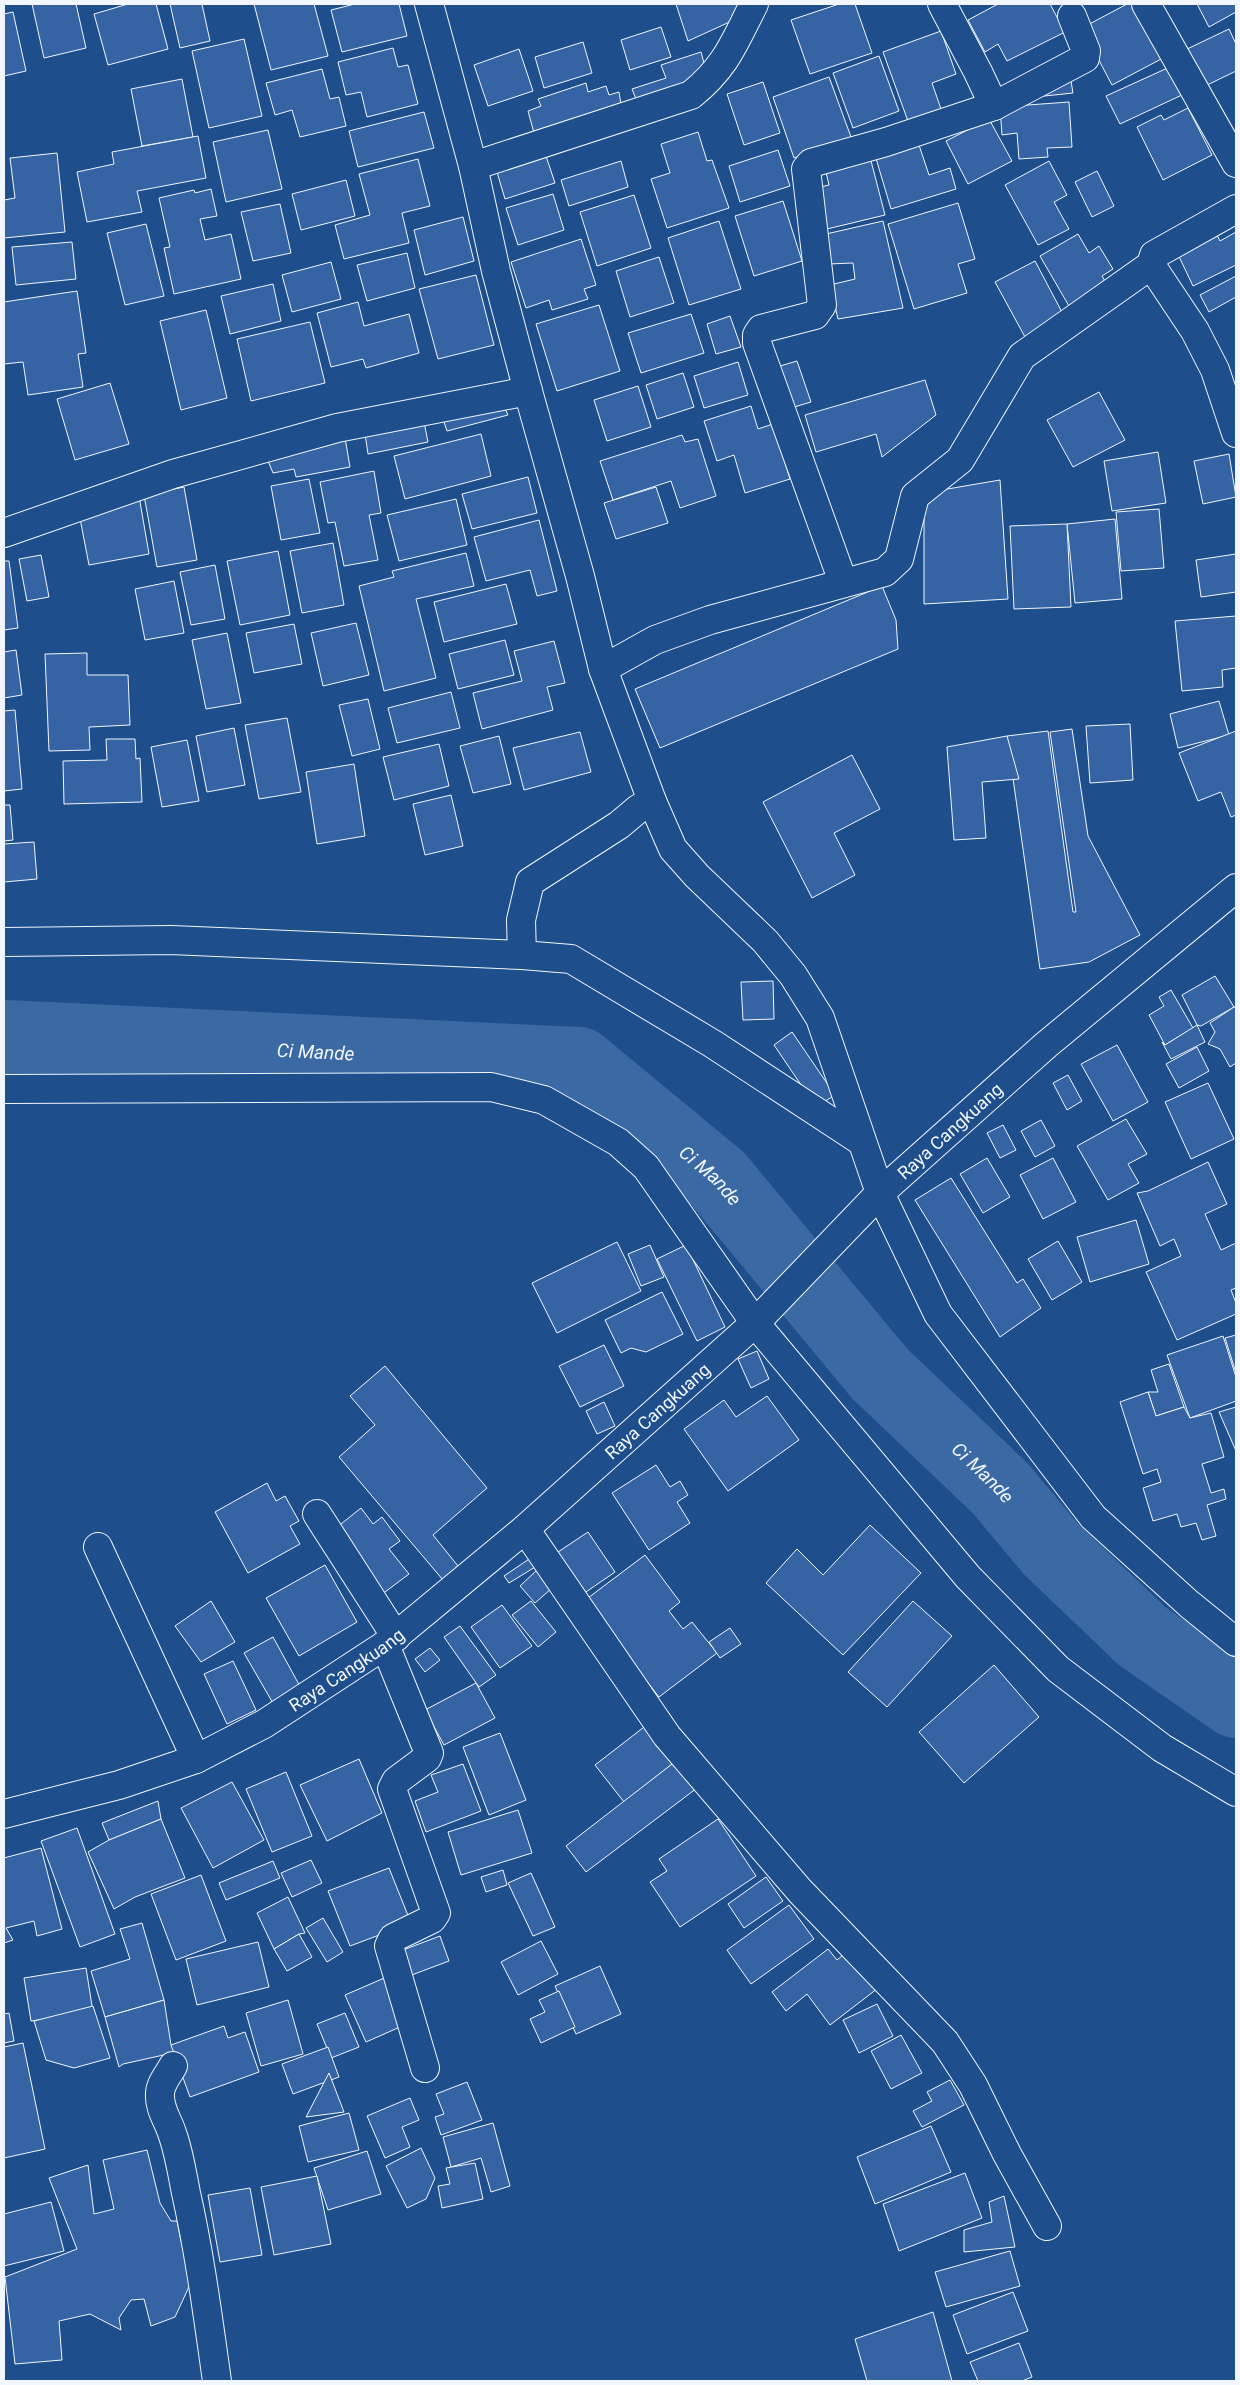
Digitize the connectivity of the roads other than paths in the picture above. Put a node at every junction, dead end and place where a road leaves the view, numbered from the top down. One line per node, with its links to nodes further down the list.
1 (429, 4): 8 (street)
2 (754, 4): 8 (street)
3 (942, 4): 6 (street)
4 (1146, 4): 7 (street)
5 (1072, 16): 6 (street)
6 (994, 106): 14 (street)
7 (1236, 163)
8 (473, 166): 11 (street)
9 (1236, 209): 10 (street)
10 (1151, 264): 12 (street); 14 (street)
11 (528, 391): 13 (street); 15 (street)
12 (1236, 433)
13 (4, 533)
14 (843, 582): 15 (street)
15 (604, 669): 16 (street)
16 (652, 801): 19 (street); 21 (street)
17 (1235, 890): 22 (street, Raya Cangkuang)
18 (4, 942): 19 (street)
19 (522, 955): 21 (street)
20 (4, 1089): 23 (street)
21 (862, 1141): 22 (street)
22 (873, 1199): 23 (street, Raya Cangkuang); 28 (street)
23 (756, 1323): 25 (street, Raya Cangkuang); 30 (street)
24 (317, 1514): 27 (street)
25 (525, 1529): 27 (street, Raya Cangkuang); 34 (street)
26 (98, 1547): 29 (street)
27 (390, 1641): 29 (street, Raya Cangkuang); 33 (street)
28 (1236, 1642)
29 (196, 1759): 31 (street, Raya Cangkuang)
30 (1236, 1792)
31 (4, 1814)
32 (173, 2066): 35 (street)
33 (425, 2068)
34 (1047, 2226)
35 (217, 2381)

